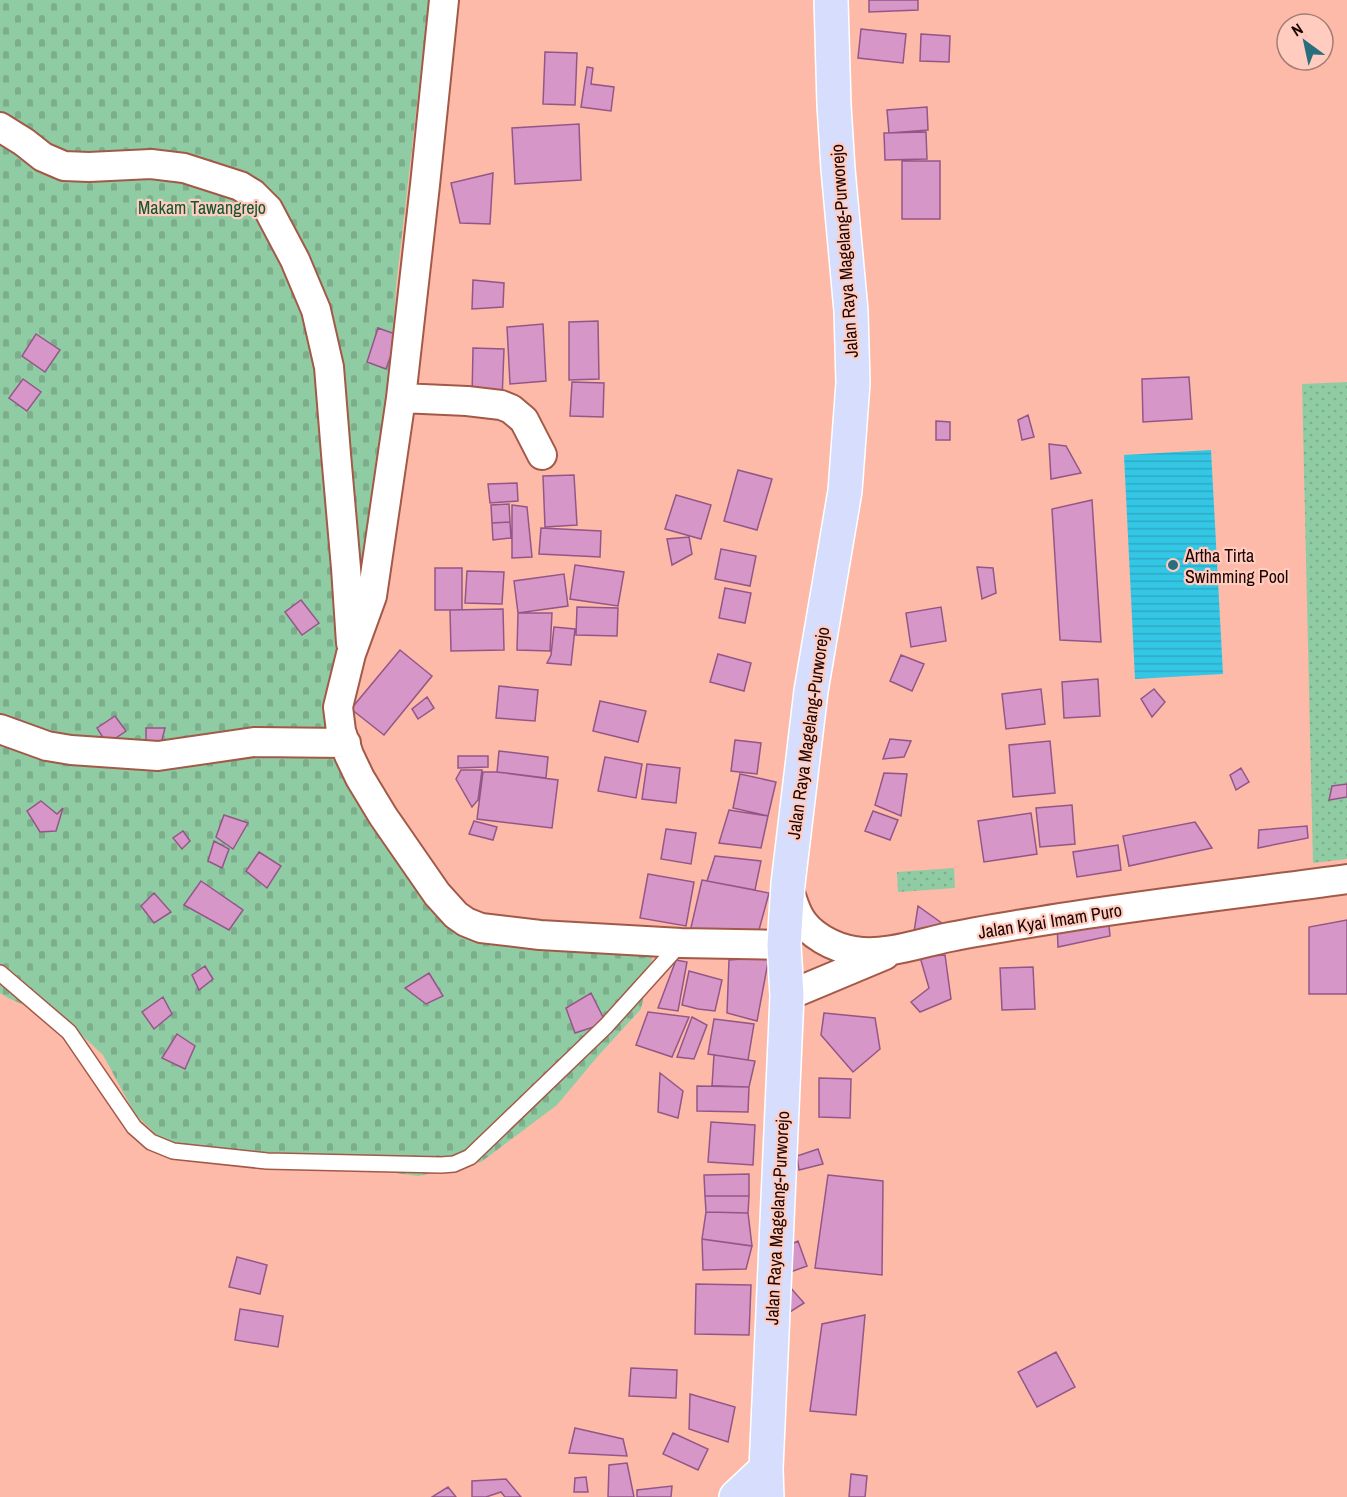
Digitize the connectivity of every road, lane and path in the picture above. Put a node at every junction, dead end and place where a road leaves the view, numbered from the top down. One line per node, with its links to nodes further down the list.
1 (444, 0): 4 (street)
2 (831, 0): 10 (main road, Jalan Raya Magelang-Purworejo)
3 (0, 127): 6 (street)
4 (401, 398): 5 (street); 6 (street)
5 (542, 455)
6 (351, 654): 8 (street)
7 (0, 729): 8 (street)
8 (346, 744): 11 (street)
9 (1347, 879): 13 (street, Jalan Kyai Imam Puro)
10 (788, 884): 12 (main road, Jalan Raya Magelang-Purworejo); 13 (street, Jalan Kyai Imam Puro)
11 (681, 943): 12 (street); 14 (lane)
12 (784, 945): 15 (main road, Jalan Raya Magelang-Purworejo)
13 (901, 948): 15 (street)
14 (0, 973)
15 (787, 996): 16 (main road, Jalan Raya Magelang-Purworejo)
16 (767, 1483): 17 (main road)
17 (736, 1497)

